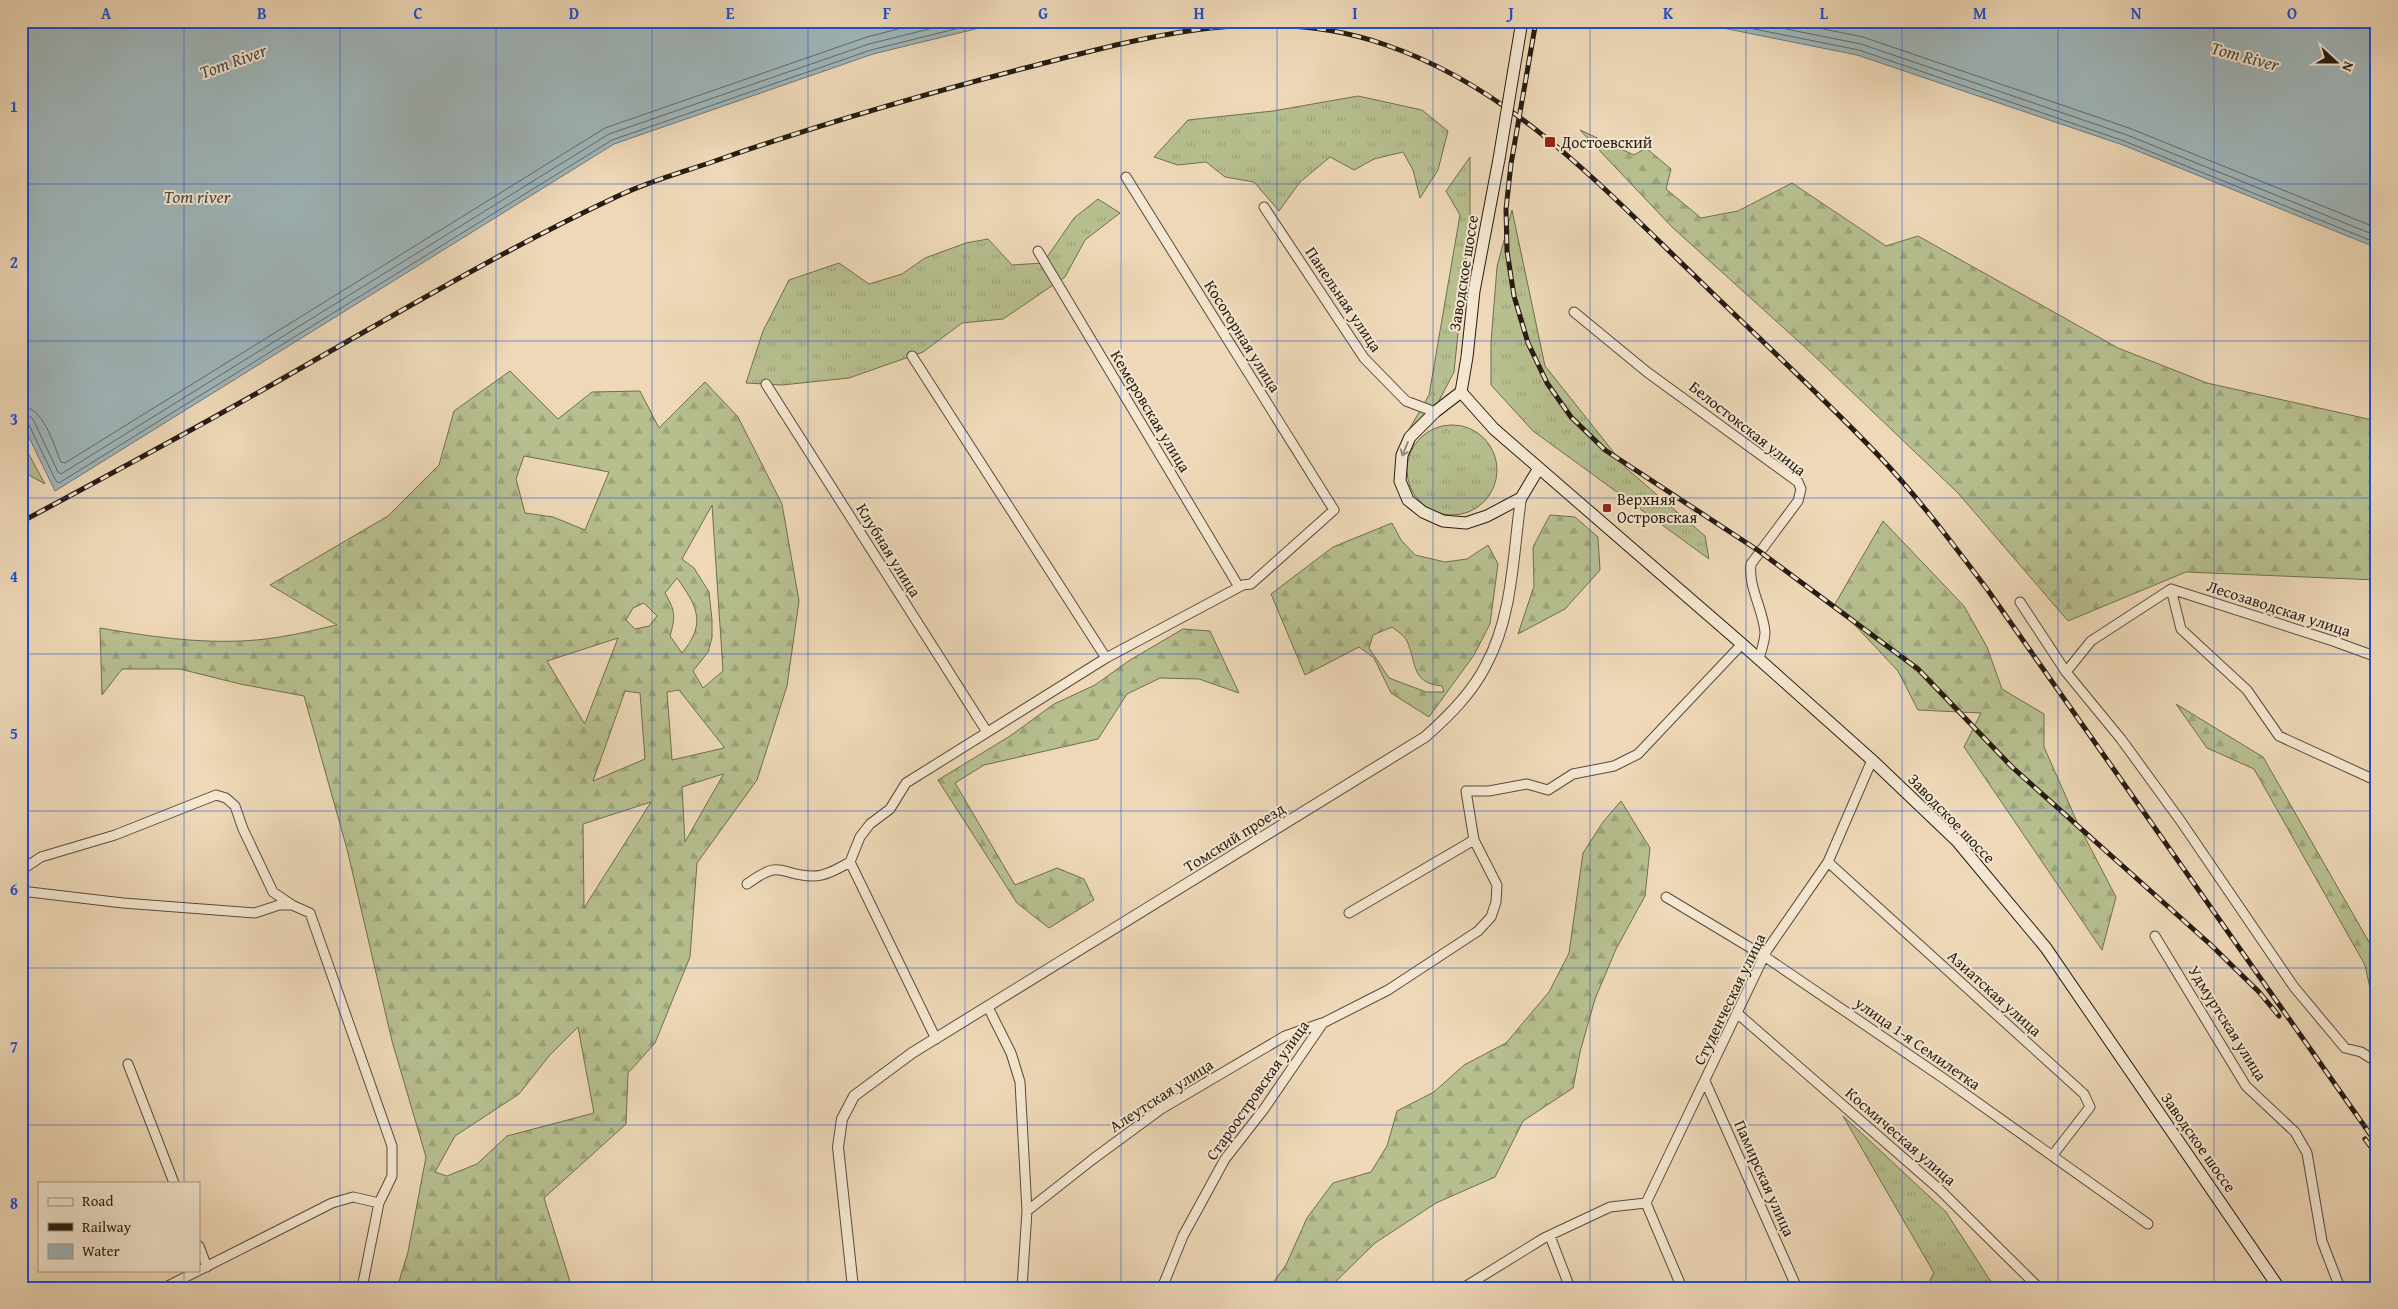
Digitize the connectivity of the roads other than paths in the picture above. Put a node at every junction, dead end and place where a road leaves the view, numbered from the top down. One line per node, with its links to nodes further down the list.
1 (1522, 21): 8 (main road, Заводское шоссе, bridge)
2 (1126, 177): 12 (street, Косогорная улица)
3 (1264, 207): 9 (street, Панельная улица)
4 (1038, 251): 12 (street, Кемеровская улица)
5 (1574, 312): 18 (street, Белостокская улица)
6 (912, 356): 17 (street)
7 (766, 384): 20 (street, Клубная улица)
8 (1461, 392): 9 (main road); 10 (main road, Заводское шоссе)
9 (1435, 412): 11 (main road, one-way to 11)
10 (1539, 468): 11 (main road); 15 (main road, Заводское шоссе)
11 (1521, 498): 34 (street, Томский проезд)
12 (1241, 586): 17 (street)
13 (2171, 589): 16 (street, Лесозаводская улица); 19 (street); 22 (street)
14 (2020, 602): 19 (street)
15 (1742, 644): 18 (main road, Заводское шоссе); 23 (street, Староостровская улица)
16 (2377, 657)
17 (1106, 658): 20 (street)
18 (1759, 659): 21 (main road, Заводское шоссе)
19 (2066, 672): 38 (street)
20 (987, 732): 24 (street)
21 (1872, 760): 25 (street, Студенческая улица); 63 (main road, Заводское шоссе)
22 (2377, 781)
23 (1474, 840): 31 (street); 36 (street, Староостровская улица)
24 (850, 862): 27 (street); 37 (street)
25 (1828, 862): 33 (street, Студенческая улица); 41 (street, Азиатская улица)
26 (21, 874): 30 (street)
27 (747, 884)
28 (21, 891): 30 (street)
29 (1666, 897): 33 (street, улица 1-я Семилетка)
30 (292, 905): 43 (street)
31 (1348, 913)
32 (2155, 936): 64 (street, Удмуртская улица)
33 (1764, 956): 35 (street, Студенческая улица); 41 (street, улица 1-я Семилетка)
34 (988, 1007): 37 (street, Томский проезд); 45 (street)
35 (1737, 1013): 40 (street, Студенческая улица); 62 (street, Космическая улица)
36 (1323, 1023): 45 (street, Алеутская улица); 57 (street, Староостровская улица)
37 (936, 1039): 55 (street, Томский проезд)
38 (2377, 1062)
39 (128, 1064): 42 (street)
40 (1705, 1081): 44 (street, Студенческая улица); 61 (street, Памирская улица)
41 (2052, 1156): 46 (street, улица 1-я Семилетка)
42 (174, 1182)
43 (379, 1203): 49 (street); 54 (street)
44 (1646, 1203): 47 (street); 60 (street)
45 (1027, 1211): 56 (street)
46 (2148, 1224)
47 (1550, 1236): 52 (street); 59 (street)
48 (200, 1249): 49 (street)
49 (207, 1267): 50 (street)
50 (200, 1270)
51 (197, 1272): 53 (street)
52 (1477, 1284): 58 (street)
53 (164, 1288)
54 (362, 1288)
55 (853, 1288)
56 (1022, 1288)
57 (1162, 1288)
58 (1463, 1288)
59 (1570, 1288)
60 (1682, 1288)
61 (1798, 1288)
62 (2039, 1288)
63 (2280, 1288)
64 (2340, 1288)

